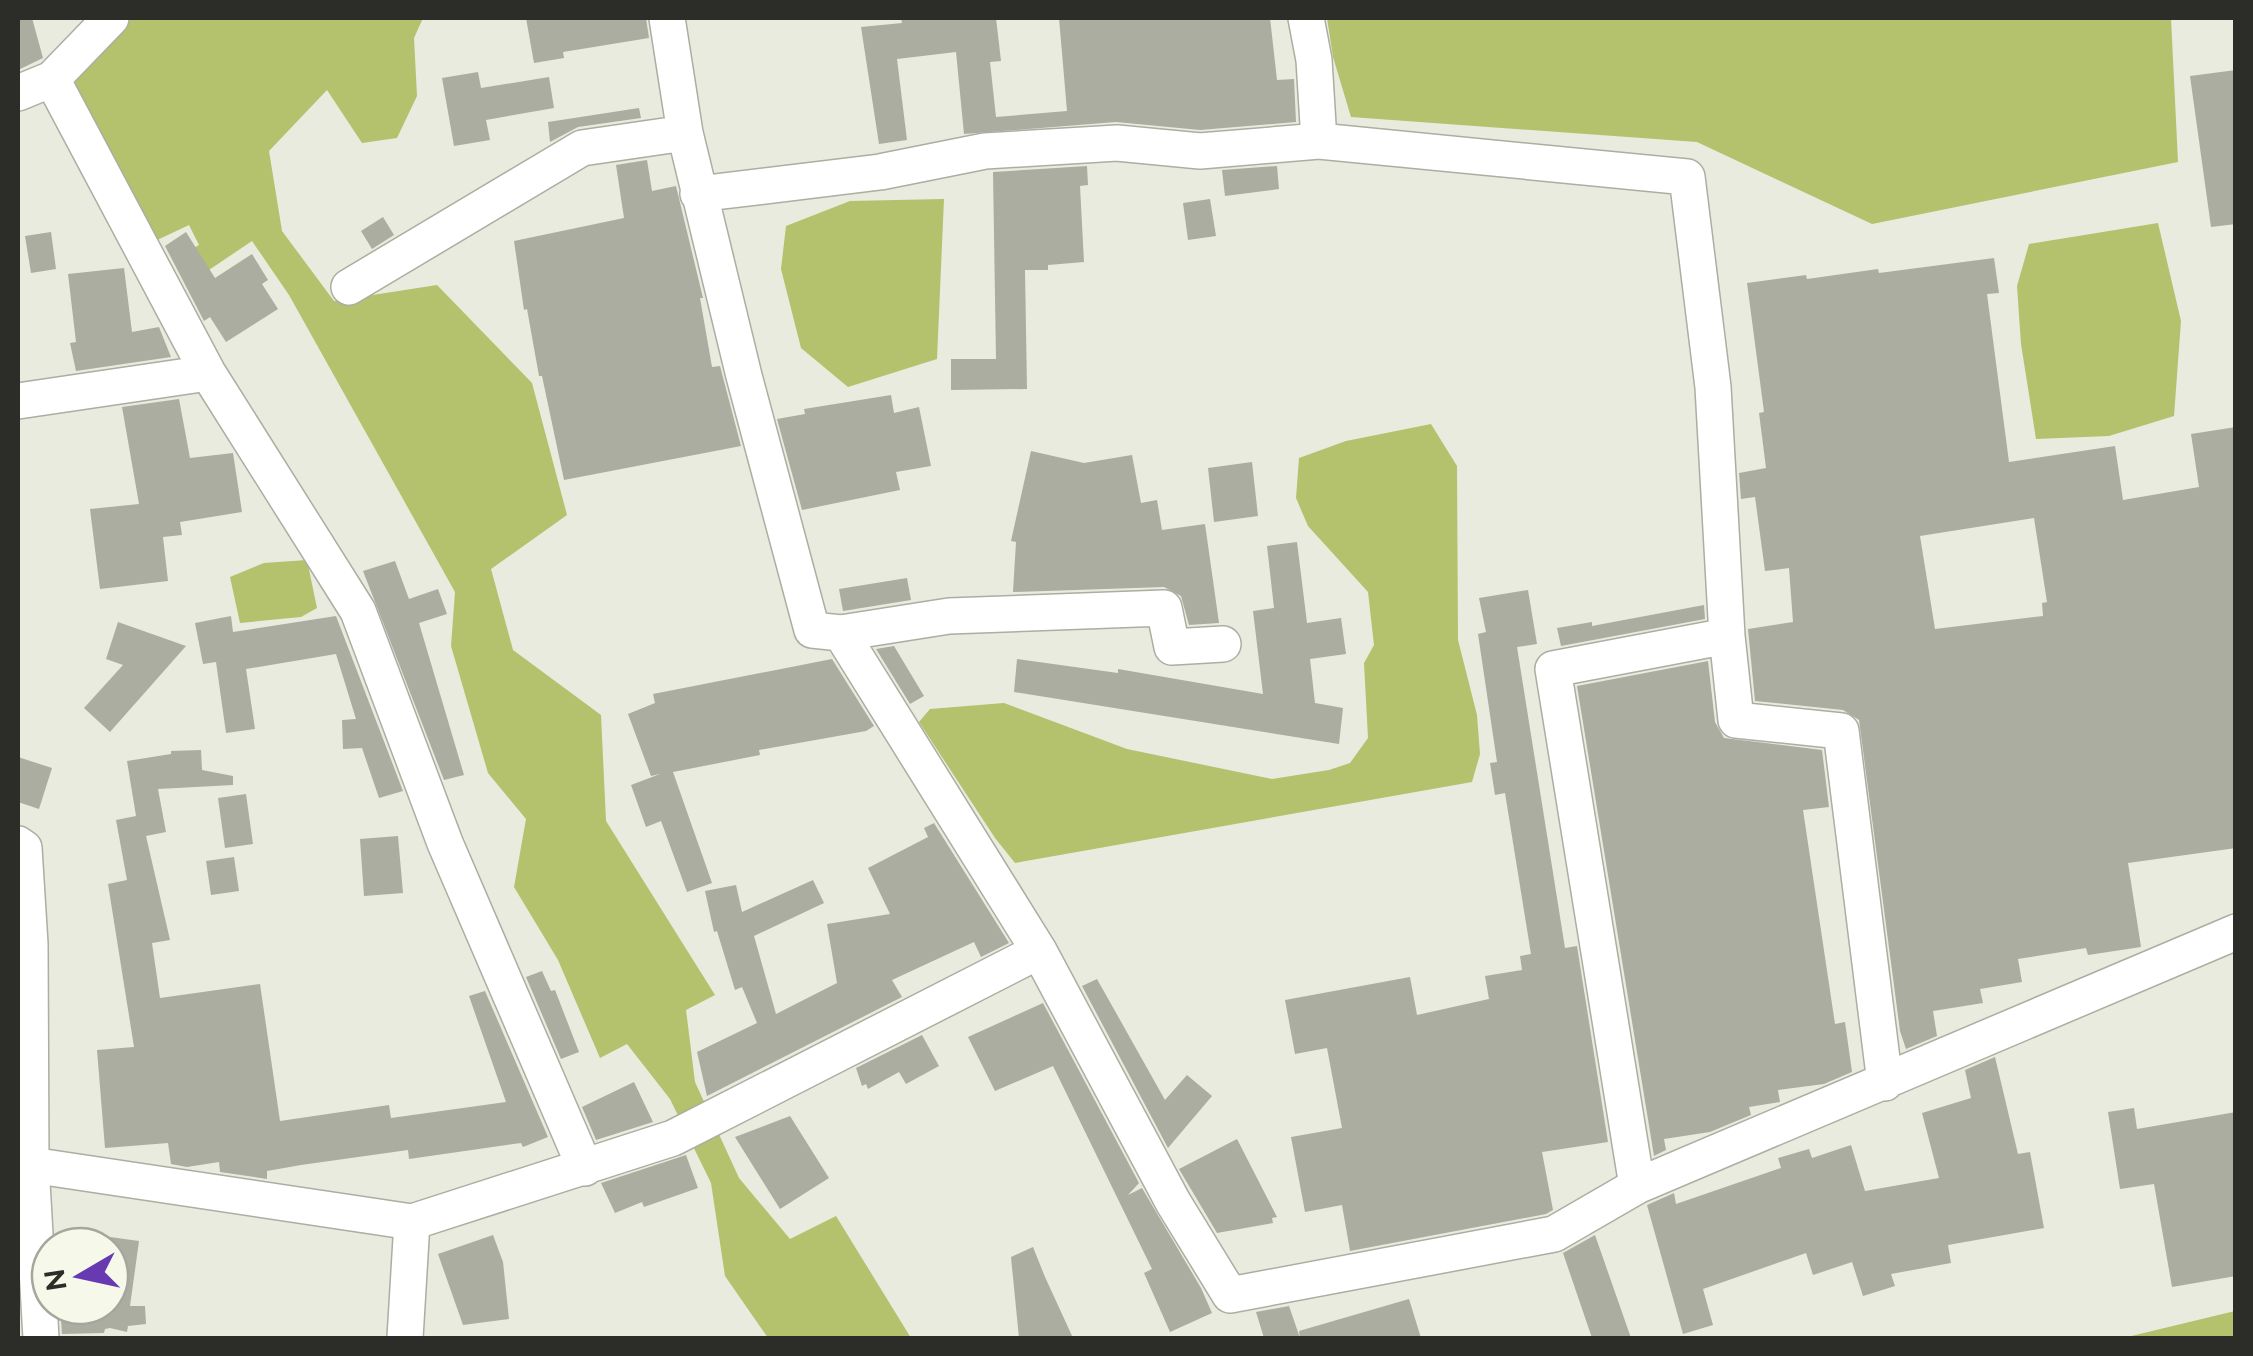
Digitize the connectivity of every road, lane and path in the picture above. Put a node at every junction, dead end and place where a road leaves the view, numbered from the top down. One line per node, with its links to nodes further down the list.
1 (111, 18): 4 (street)
2 (667, 18): 6 (street)
3 (1306, 18): 7 (street)
4 (52, 79): 5 (street); 10 (street)
5 (18, 92)
6 (685, 132): 8 (street); 9 (street)
7 (1319, 140): 8 (street); 13 (street)
8 (698, 194): 12 (street)
9 (349, 287)
10 (208, 374): 11 (street); 20 (street)
11 (18, 400)
12 (841, 633): 14 (street); 17 (street)
13 (1727, 636): 18 (street); 21 (street)
14 (1222, 644)
15 (18, 844): 19 (street)
16 (2236, 932): 18 (street)
17 (1039, 951): 20 (street); 21 (street)
18 (1885, 1082): 21 (street)
19 (31, 1165): 22 (street); 23 (street)
20 (584, 1168): 22 (street)
21 (1637, 1186)
22 (412, 1222): 24 (street)
23 (42, 1338)
24 (405, 1338)

